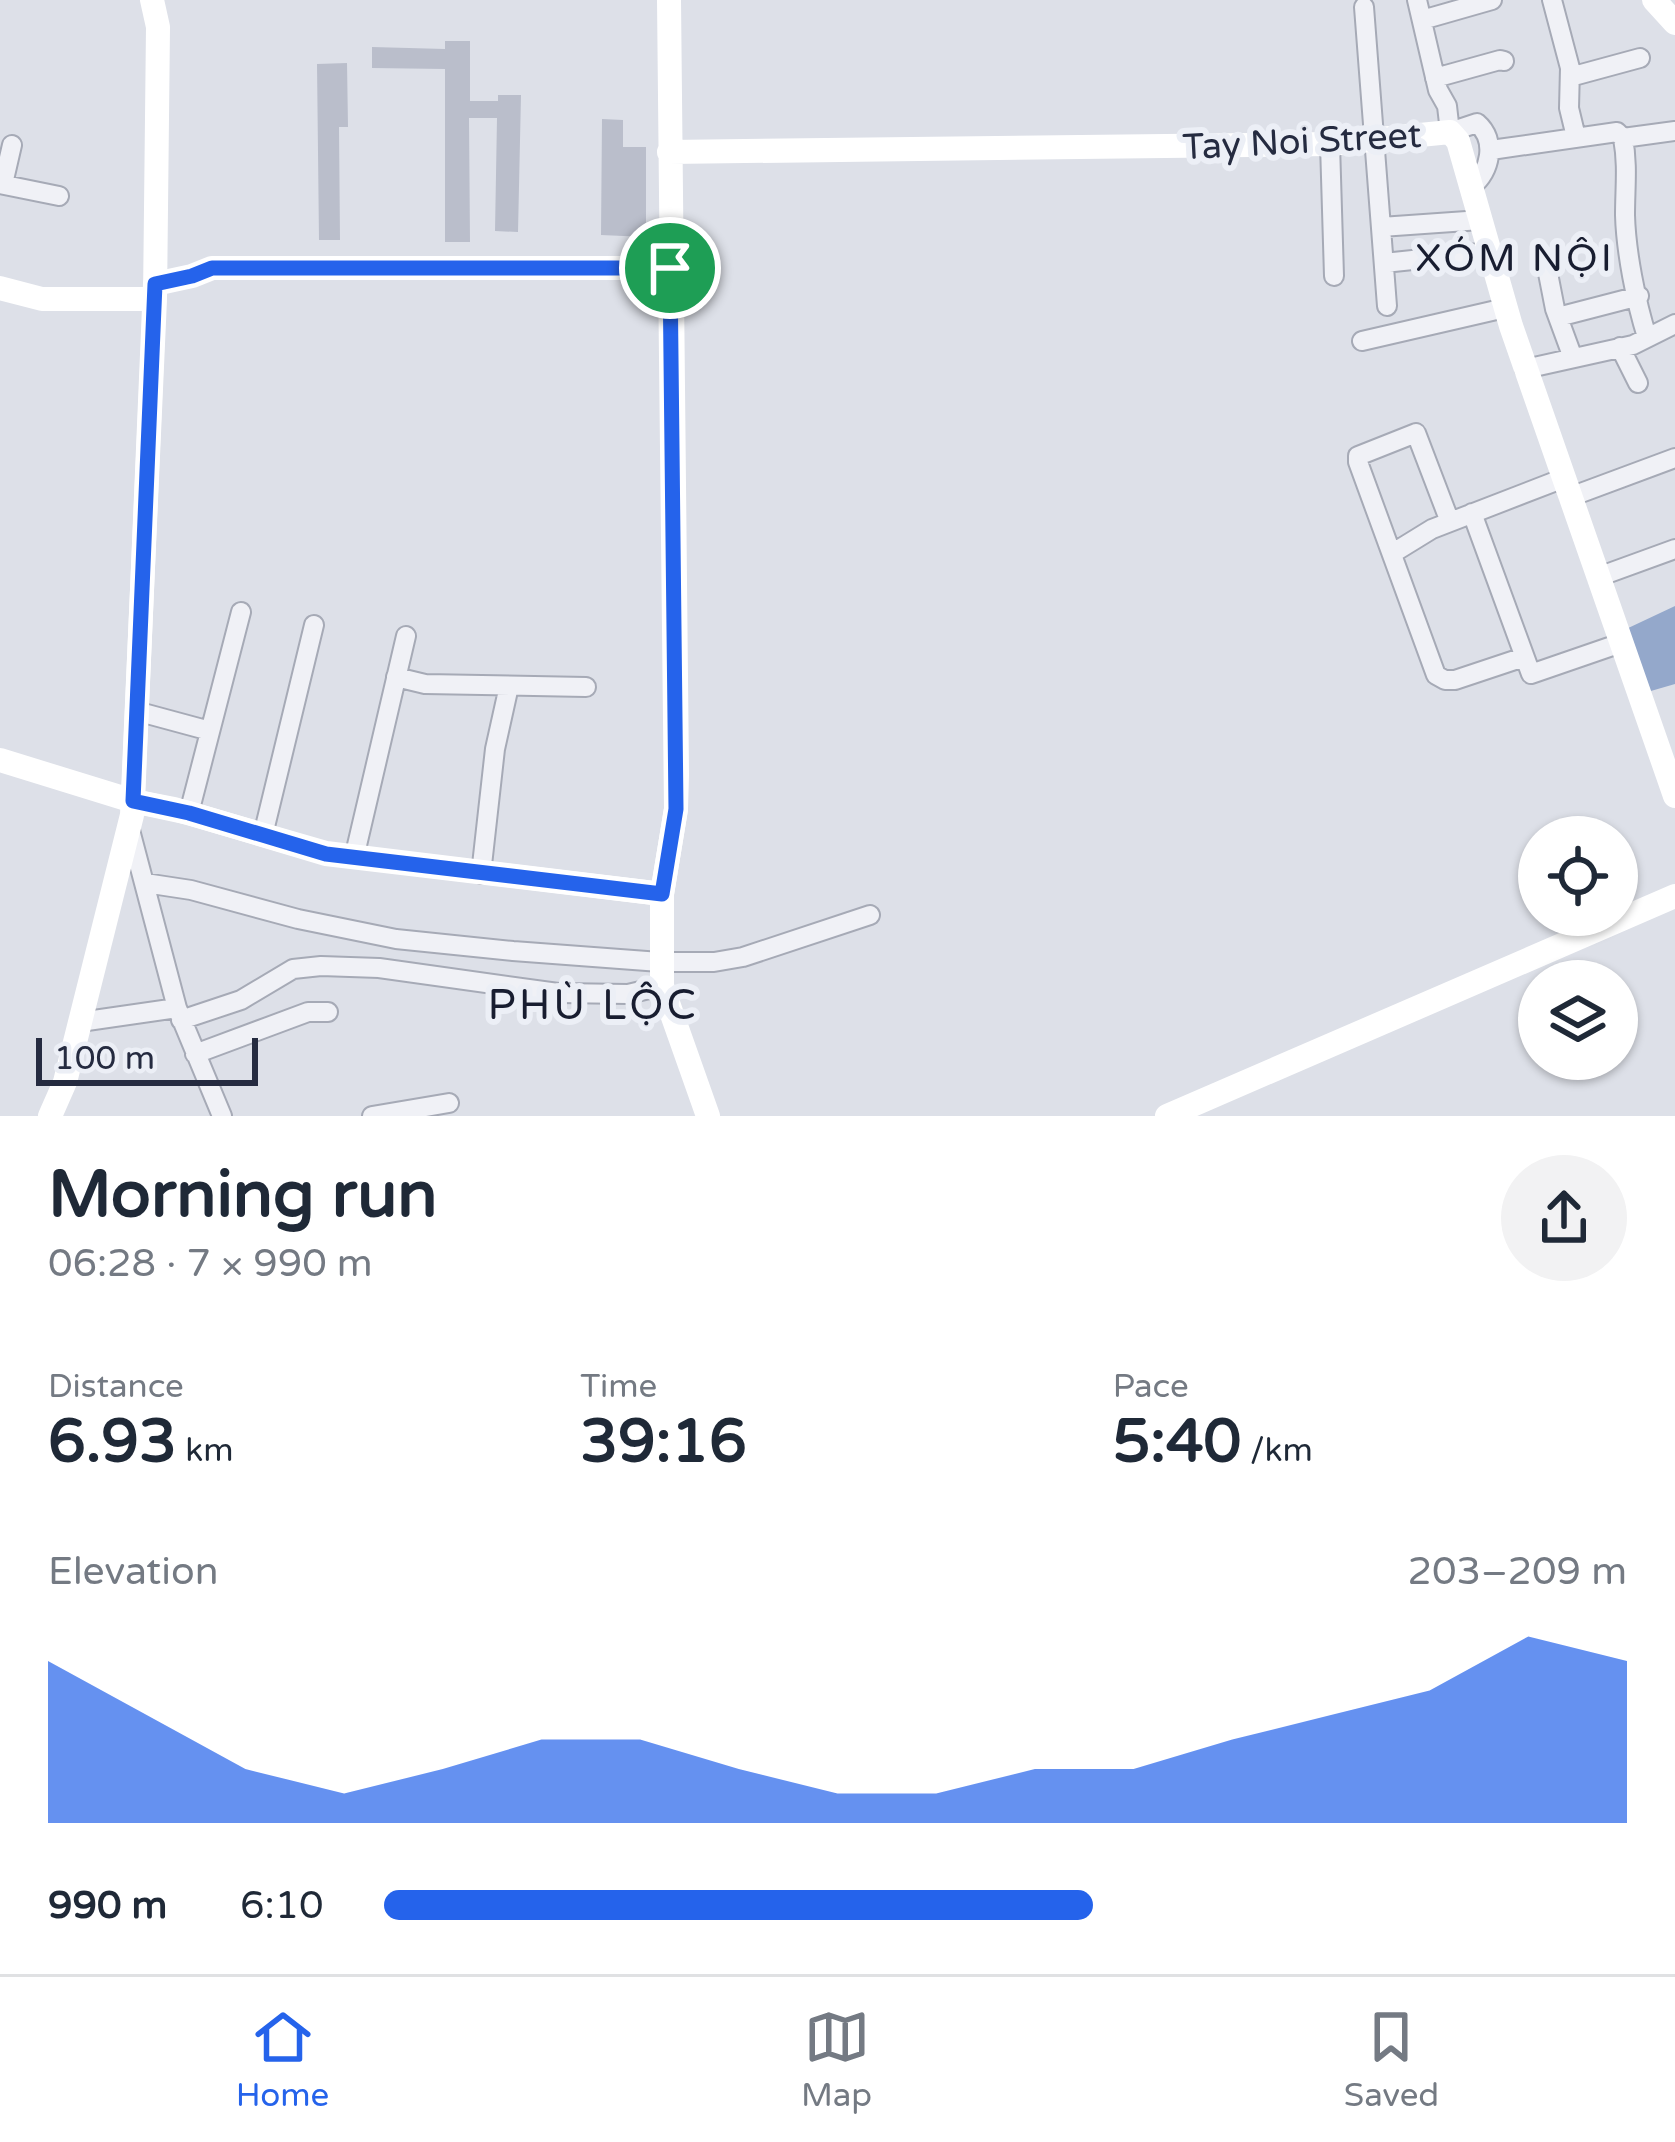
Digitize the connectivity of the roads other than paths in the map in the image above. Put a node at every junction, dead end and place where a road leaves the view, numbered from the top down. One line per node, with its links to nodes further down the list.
1 (152, 0): 33 (street)
2 (668, 0): 21 (street)
3 (1492, 0): 7 (street)
4 (1552, 0): 11 (street)
5 (1654, 0): 8 (street)
6 (1364, 8): 17 (street)
7 (1420, 10): 12 (street)
8 (1675, 23)
9 (1640, 58): 11 (street)
10 (1504, 62): 12 (street)
11 (1570, 77): 15 (street)
12 (1435, 78): 14 (street)
13 (1675, 130): 16 (street)
14 (1450, 132): 17 (street, Tay Noi Street); 20 (street); 23 (street, Tay Noi Street)
15 (1576, 137): 16 (street); 20 (street)
16 (1623, 138): 34 (street)
17 (1374, 141): 18 (street, Tay Noi Street); 26 (street)
18 (1330, 144): 21 (street, Tay Noi Street); 31 (street)
19 (11, 145): 22 (street)
20 (1491, 150): 23 (street)
21 (669, 152): 30 (street)
22 (2, 184): 24 (street)
23 (1472, 187): 25 (street, Tay Noi Street)
24 (59, 196)
25 (1480, 220): 26 (street); 27 (street, Tay Noi Street)
26 (1381, 227): 28 (street)
27 (1490, 252): 28 (street); 36 (street, Tay Noi Street)
28 (1384, 262): 35 (street)
29 (1546, 263): 37 (street)
30 (670, 268): 33 (street); 70 (street)
31 (1334, 276)
32 (0, 288): 33 (street)
33 (155, 292): 60 (street)
34 (1639, 296): 37 (street); 39 (street)
35 (1387, 305)
36 (1505, 308): 40 (street); 43 (street, Tay Noi Street)
37 (1558, 317): 42 (street)
38 (1675, 324): 39 (street)
39 (1647, 338): 41 (street)
40 (1362, 341)
41 (1621, 347): 42 (street); 44 (street)
42 (1573, 358): 43 (street)
43 (1526, 369): 46 (street, Tay Noi Street)
44 (1638, 383)
45 (1675, 458): 46 (street)
46 (1567, 487): 47 (street); 51 (street, Tay Noi Street)
47 (1472, 513): 48 (street); 56 (street)
48 (1450, 522): 50 (street); 50 (street)
49 (1675, 549): 51 (street)
50 (1393, 553): 56 (street)
51 (1598, 577): 55 (street, Tay Noi Street)
52 (241, 612): 61 (street)
53 (314, 625): 66 (street)
54 (406, 636): 57 (street)
55 (1621, 643): 56 (street); 63 (street, Tay Noi Street)
56 (1524, 657)
57 (396, 677): 58 (street); 67 (street)
58 (508, 686): 59 (street); 68 (street)
59 (586, 687)
60 (136, 711): 61 (street); 64 (street)
61 (210, 730): 65 (street)
62 (0, 760): 64 (street)
63 (1675, 796)
64 (131, 813): 65 (street); 69 (street); 76 (street)
65 (189, 813): 66 (street)
66 (263, 836): 67 (street)
67 (354, 858): 68 (street)
68 (481, 874): 70 (street)
69 (145, 883): 73 (street); 75 (street)
70 (662, 894): 73 (street)
71 (1675, 896): 83 (street)
72 (870, 914): 73 (street)
73 (661, 974): 75 (street); 82 (street)
74 (328, 1012): 77 (street)
75 (179, 1014): 76 (street); 77 (street)
76 (80, 1022): 79 (street)
77 (195, 1054): 80 (street)
78 (449, 1103): 81 (street)
79 (50, 1116)
80 (222, 1116)
81 (372, 1116)
82 (708, 1116)
83 (1167, 1116)

